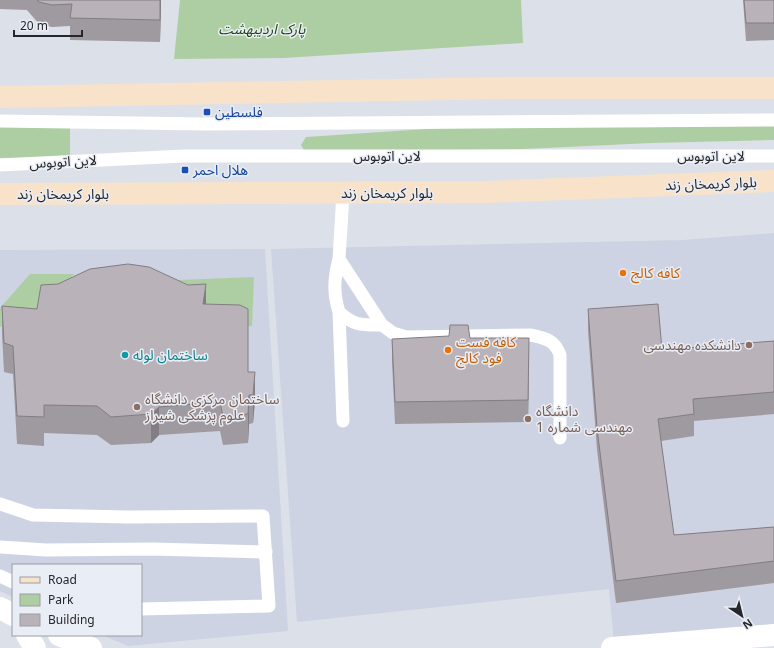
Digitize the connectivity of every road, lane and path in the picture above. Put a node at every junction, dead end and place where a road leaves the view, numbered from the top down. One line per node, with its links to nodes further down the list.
1 (774, 88): 2 (main road)
2 (0, 97)
3 (774, 120): 4 (lane)
4 (0, 121)
5 (774, 156): 6 (lane, لاین اتوبوس)
6 (0, 165)
7 (774, 181): 8 (main road, بلوار کریمخان زند)
8 (343, 193): 9 (main road, بلوار کریمخان زند); 10 (lane)
9 (0, 194)
10 (339, 259): 11 (lane); 12 (lane)
11 (339, 312): 12 (lane); 13 (lane)
12 (382, 325): 14 (lane)
13 (342, 421)
14 (560, 438)
15 (0, 504): 17 (lane)
16 (0, 547): 17 (lane)
17 (266, 552): 20 (lane)
18 (0, 576): 19 (lane)
19 (12, 582)
20 (142, 609)
21 (29, 636): 24 (main road)
22 (61, 636): 25 (main road)
23 (774, 636): 26 (main road)
24 (35, 648)
25 (91, 648)
26 (612, 648)

